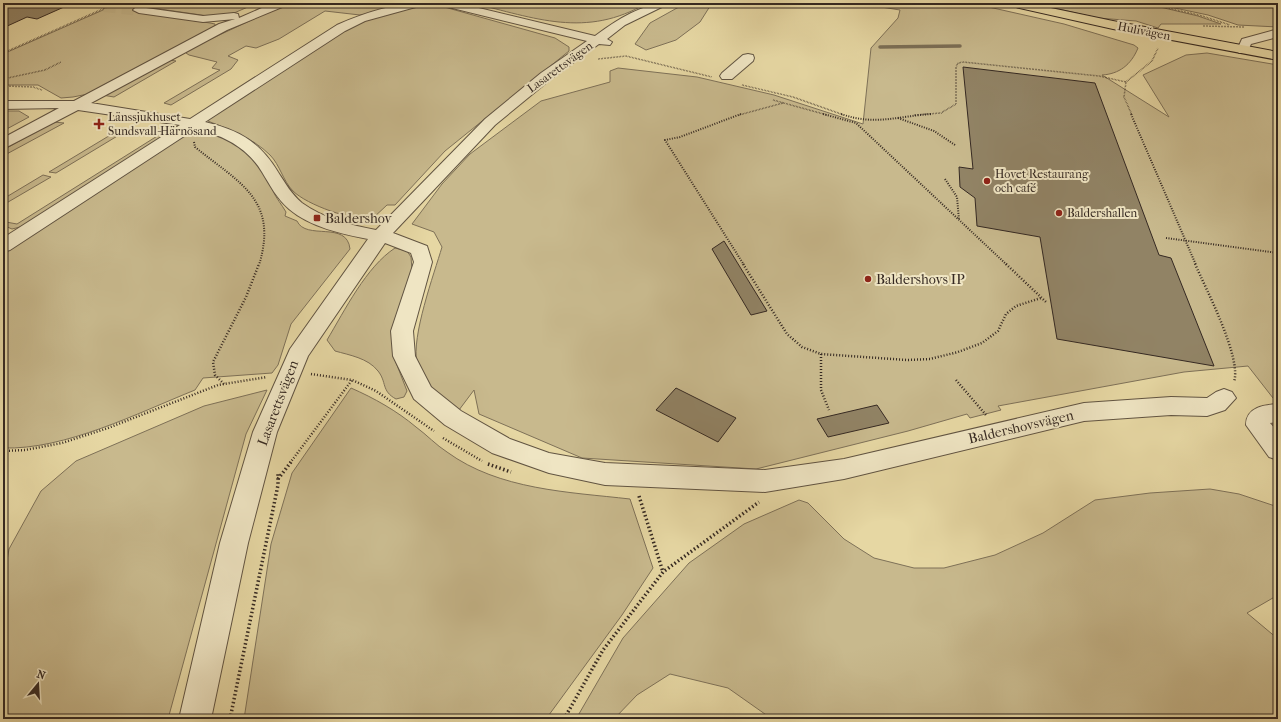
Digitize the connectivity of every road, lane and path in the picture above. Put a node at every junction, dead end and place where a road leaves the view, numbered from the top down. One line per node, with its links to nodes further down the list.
1 (116, 3): 24 (path)
2 (266, 3): 11 (street)
3 (283, 3): 16 (street)
4 (419, 3): 40 (street)
5 (444, 3): 9 (street)
6 (1011, 3): 23 (main road, Hulivägen)
7 (1146, 3): 15 (path)
8 (662, 4): 12 (street, Lasarettsvägen); 22 (street, Lasarettsvägen)
9 (468, 9): 13 (street); 20 (street)
10 (139, 10): 11 (street)
11 (246, 12): 16 (street)
12 (621, 23): 13 (street); 22 (street, Lasarettsvägen)
13 (540, 26): 22 (street)
14 (1202, 26): 15 (path)
15 (1232, 26): 17 (path)
16 (223, 27): 38 (street)
17 (1247, 27)
18 (1278, 33): 19 (street)
19 (1262, 37): 23 (street); 25 (street)
20 (562, 38): 22 (street); 26 (street)
21 (1159, 43): 32 (path)
22 (601, 44): 26 (street, Lasarettsvägen); 41 (street, Lasarettsvägen)
23 (1243, 50): 25 (main road, Hulivägen)
24 (3, 53)
25 (1272, 55)
26 (571, 58): 41 (street, Lasarettsvägen)
27 (748, 58): 31 (street)
28 (593, 61): 31 (path)
29 (61, 62): 30 (path)
30 (3, 79)
31 (727, 79): 39 (path)
32 (1126, 82): 39 (path); 48 (path)
33 (3, 86): 34 (path)
34 (42, 90)
35 (773, 100): 36 (path)
36 (783, 103): 45 (path); 53 (path)
37 (3, 105): 38 (street)
38 (76, 105): 40 (street); 42 (street)
39 (898, 118): 43 (path)
40 (200, 126): 46 (street); 49 (street); 57 (path)
41 (471, 143): 46 (street, Lasarettsvägen)
42 (3, 144)
43 (955, 145)
44 (945, 179): 45 (path)
45 (959, 220): 51 (path)
46 (381, 235): 61 (street, Baldershovsvägen); 69 (street, Lasarettsvägen)
47 (1166, 238): 48 (path)
48 (1184, 241): 50 (path); 58 (path)
49 (3, 246)
50 (1278, 253)
51 (1041, 298): 52 (path); 53 (path)
52 (1046, 302)
53 (821, 354): 59 (path)
54 (269, 377): 57 (path)
55 (352, 380): 65 (path)
56 (956, 380): 61 (path)
57 (224, 384): 63 (path)
58 (1224, 398): 61 (street, Baldershovsvägen)
59 (828, 410)
60 (1268, 416): 62 (street)
61 (1002, 432)
62 (1278, 450)
63 (3, 451)
64 (278, 468): 65 (path)
65 (278, 479): 70 (path)
66 (638, 492): 68 (path)
67 (764, 498): 68 (path)
68 (663, 572): 71 (path)
69 (195, 719)
70 (230, 719)
71 (564, 719)
72 (690, 719): 73 (path)
73 (703, 719)

